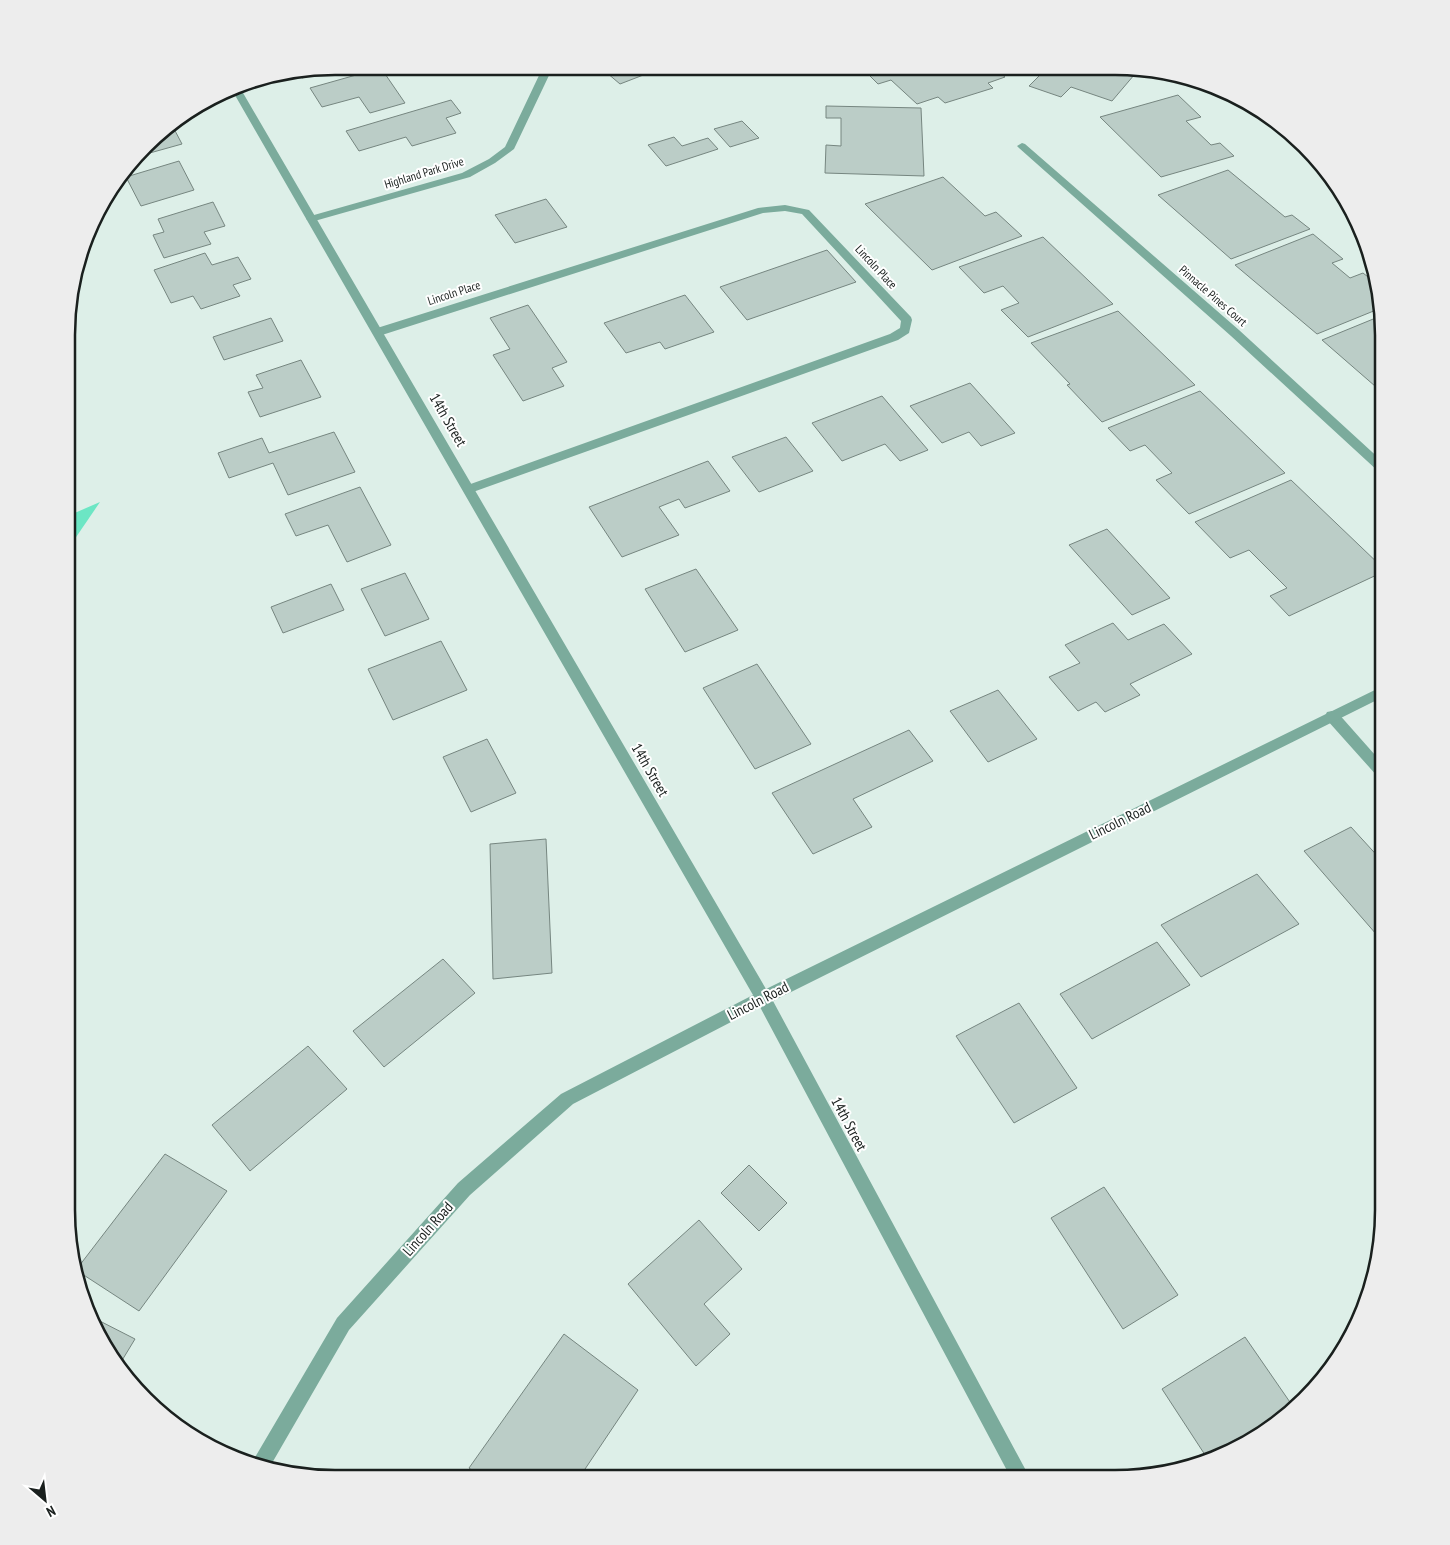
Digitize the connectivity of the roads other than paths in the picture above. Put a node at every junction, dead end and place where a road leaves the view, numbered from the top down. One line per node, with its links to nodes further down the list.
1 (544, 75): 4 (street, Highland Park Drive)
2 (239, 94): 4 (street, 14th Street)
3 (1022, 146): 6 (street, Pinnacle Pines Court)
4 (312, 219): 5 (street, 14th Street)
5 (378, 332): 7 (street, 14th Street); 7 (street, Lincoln Place)
6 (1375, 461)
7 (469, 489): 11 (street, 14th Street)
8 (1375, 695): 9 (street, Lincoln Road)
9 (1332, 716): 10 (street); 11 (street, Lincoln Road)
10 (1375, 765)
11 (763, 998): 12 (street, Lincoln Road); 13 (street, 14th Street)
12 (263, 1459)
13 (1017, 1470)

